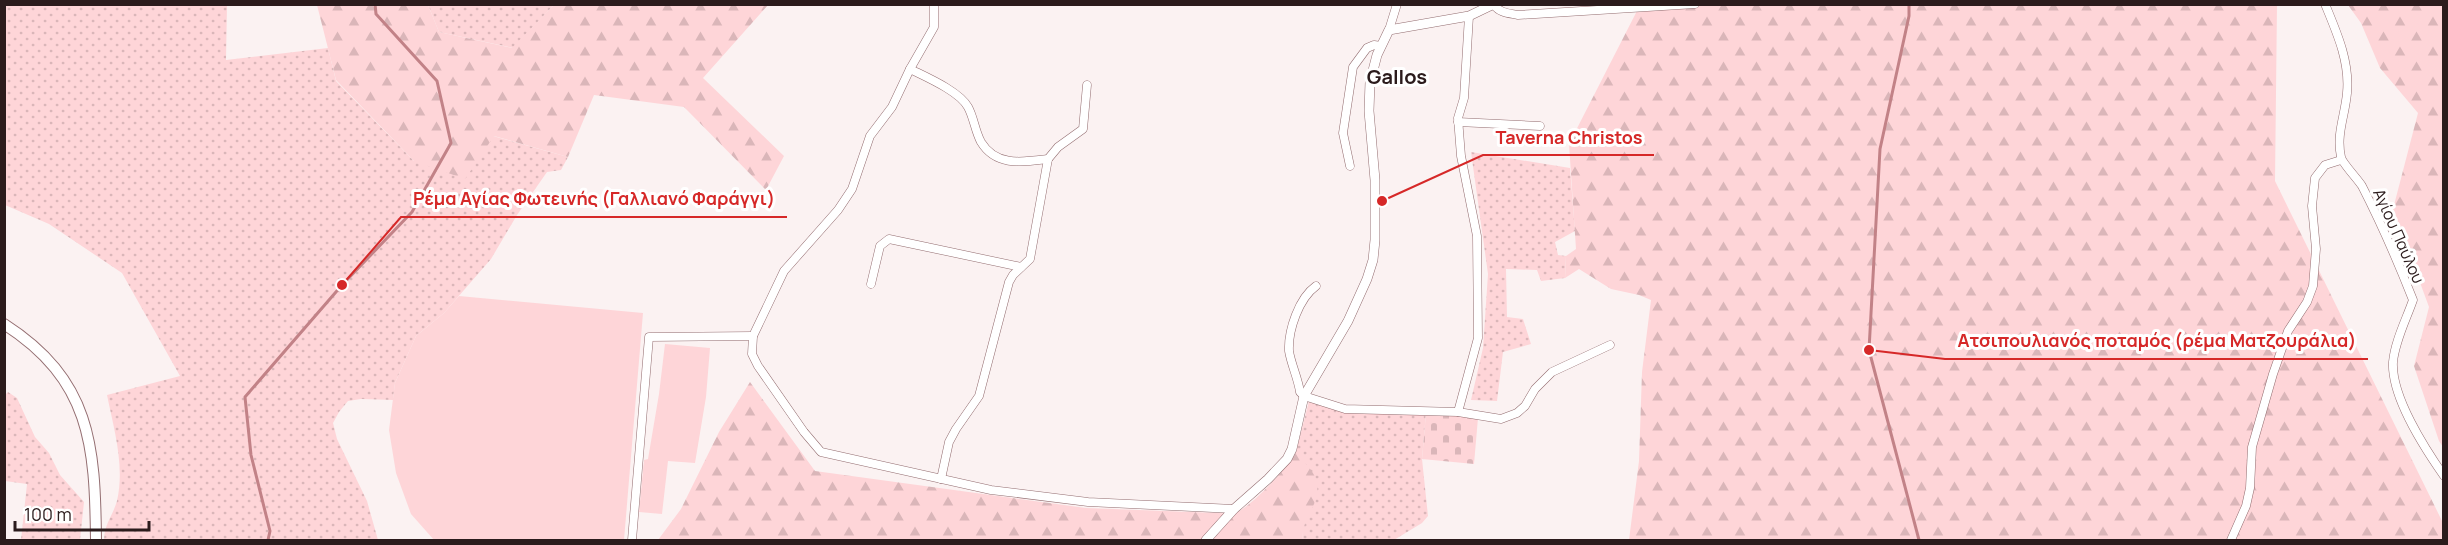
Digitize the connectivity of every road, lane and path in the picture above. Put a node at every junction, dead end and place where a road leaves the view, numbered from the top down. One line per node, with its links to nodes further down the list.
1 (934, 4): 9 (street)
2 (1397, 4): 7 (street)
3 (1695, 4): 5 (street)
4 (2325, 4): 14 (street)
5 (1494, 5): 6 (street)
6 (1469, 16): 7 (street); 11 (street)
7 (1389, 30): 8 (street)
8 (1381, 46): 15 (street); 22 (street)
9 (910, 69): 13 (street); 20 (street)
10 (1087, 85): 13 (street)
11 (1458, 122): 12 (street); 23 (street)
12 (1540, 126)
13 (1048, 159): 16 (street)
14 (2341, 160): 24 (street, Αγίου Παύλου); 30 (street)
15 (1350, 166)
16 (1022, 267): 17 (street); 25 (street)
17 (871, 284)
18 (1316, 286): 22 (street)
19 (4, 324): 27 (main road)
20 (753, 336): 25 (street); 28 (street)
21 (1610, 345): 23 (street)
22 (1304, 396): 23 (street); 26 (street)
23 (1458, 412)
24 (2444, 476)
25 (941, 479): 26 (street)
26 (1234, 508): 29 (street)
27 (96, 540)
28 (632, 540)
29 (1206, 540)
30 (2231, 540)

